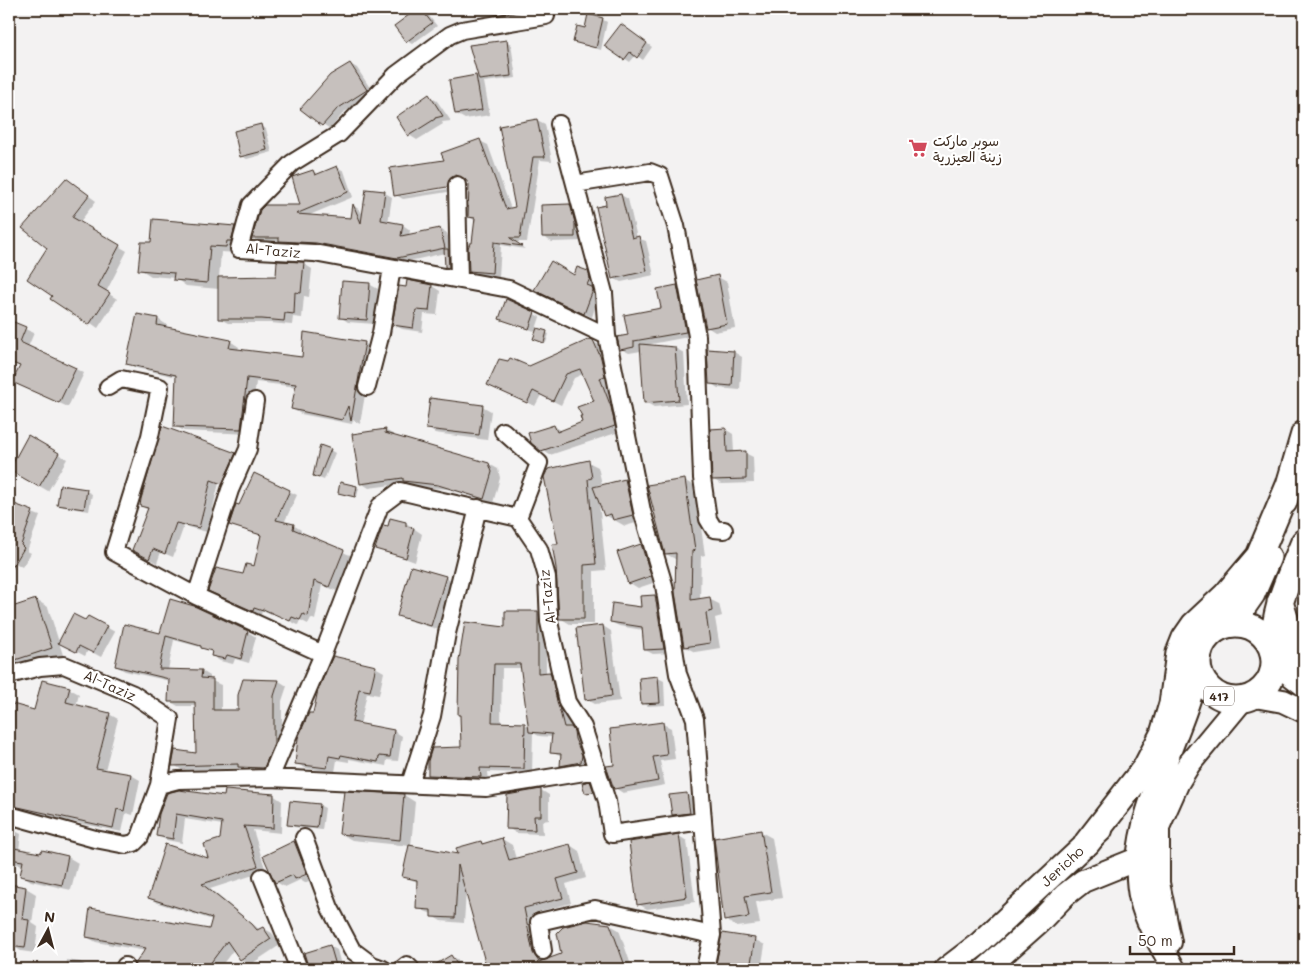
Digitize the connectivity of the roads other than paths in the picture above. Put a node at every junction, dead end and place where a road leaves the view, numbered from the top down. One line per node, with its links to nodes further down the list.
1 (546, 16): 5 (street, Al-Taziz)
2 (559, 124): 3 (street)
3 (575, 184): 7 (street); 16 (street)
4 (457, 185): 6 (street)
5 (392, 268): 6 (street, Al-Taziz); 8 (street)
6 (459, 280): 7 (street, Al-Taziz)
7 (607, 336): 35 (street)
8 (366, 387)
9 (108, 388): 18 (street)
10 (255, 401): 18 (street)
11 (503, 431): 15 (street)
12 (1304, 434): 13 (main road)
13 (1289, 485): 20 (main road); 38 (main road)
14 (478, 508): 15 (street); 21 (street); 32 (street)
15 (518, 518): 30 (street, Al-Taziz)
16 (724, 530)
17 (1304, 542): 19 (main road)
18 (196, 596): 21 (street)
19 (1280, 600): 22 (main road); 23 (main road)
20 (1231, 624): 22 (main road); 24 (main road)
21 (323, 654): 31 (street)
22 (1275, 659): 26 (main road); 27 (main road)
23 (1304, 664)
24 (1198, 666): 27 (main road, 417); 29 (main road)
25 (9, 675): 33 (street, Al-Taziz)
26 (1304, 685)
27 (1249, 698): 28 (main road); 37 (main road)
28 (1304, 711)
29 (1169, 753): 38 (main road, Jericho); 39 (main road)
30 (597, 770): 32 (street); 35 (street, Al-Taziz)
31 (270, 778): 32 (street); 33 (street)
32 (410, 784)
33 (159, 785): 34 (street, Al-Taziz)
34 (9, 815)
35 (702, 821): 41 (street)
36 (304, 838): 44 (street)
37 (1157, 839): 39 (main road, Jericho); 51 (main road)
38 (1087, 843): 48 (main road, Jericho)
39 (1140, 858): 49 (main road, Jericho); 50 (main road)
40 (262, 877): 43 (street)
41 (712, 936): 42 (street); 47 (street)
42 (543, 951)
43 (299, 969)
44 (383, 969)
45 (402, 969): 46 (street)
46 (411, 969)
47 (705, 969)
48 (946, 969)
49 (986, 969)
50 (1174, 969)
51 (1178, 969)

